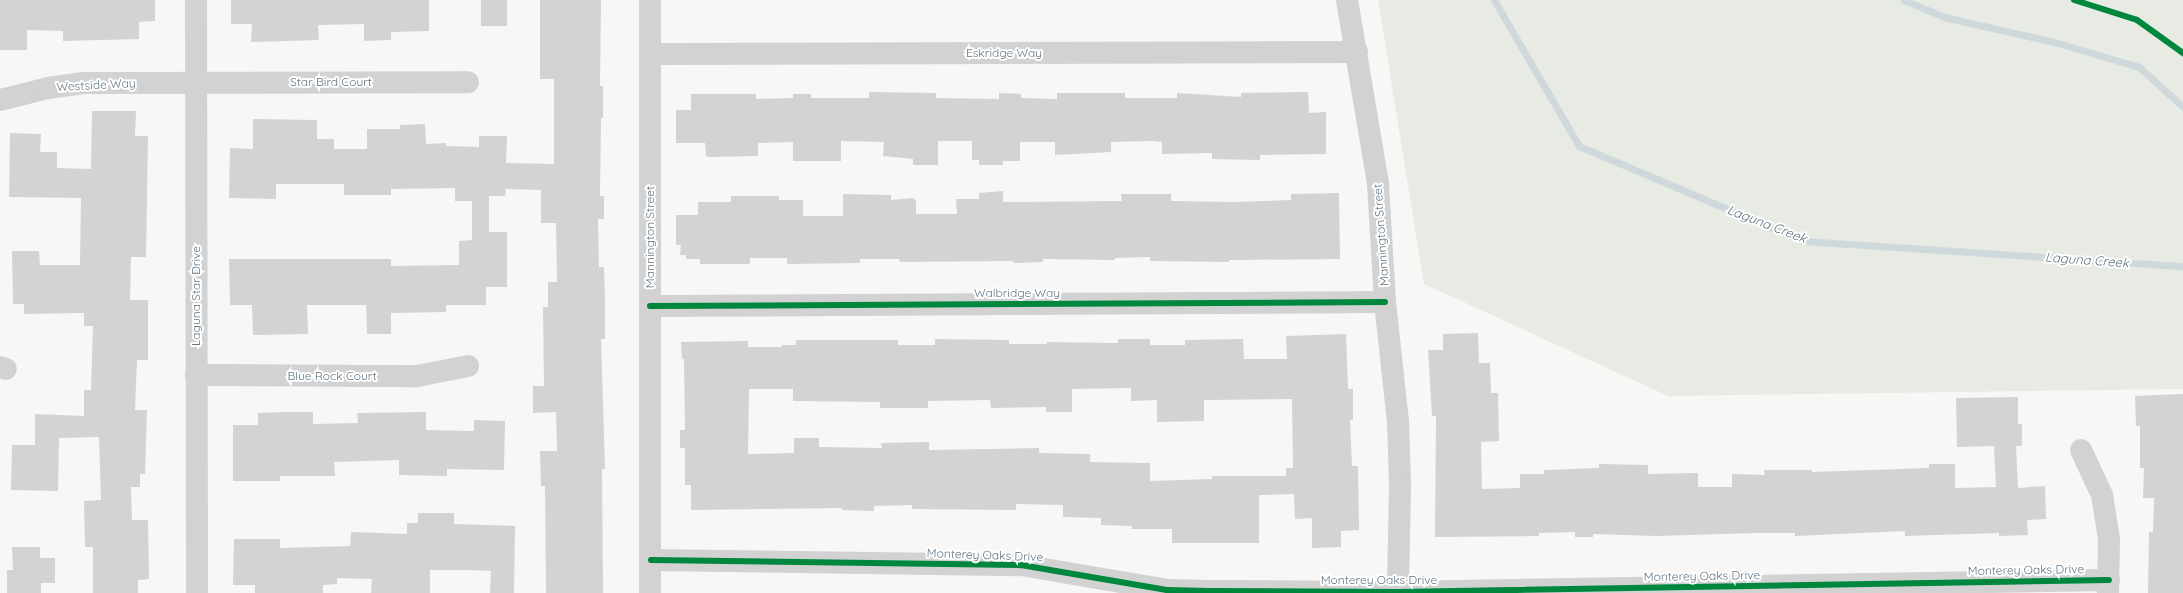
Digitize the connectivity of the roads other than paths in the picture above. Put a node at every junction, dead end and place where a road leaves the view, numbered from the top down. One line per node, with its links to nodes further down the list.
1 (196, 0): 6 (street, Laguna Star Drive)
2 (650, 0): 5 (street, Mannington Street)
3 (1347, 0): 4 (street, Mannington Street)
4 (1358, 52): 5 (street, Eskridge Way); 9 (street, Mannington Street)
5 (650, 54): 10 (street, Mannington Street)
6 (194, 82): 7 (street, Star Bird Court); 8 (street, Westside Way); 12 (street, Laguna Star Drive)
7 (468, 82)
8 (0, 100)
9 (1385, 302): 10 (street, Walbridge Way); 18 (street, Mannington Street)
10 (650, 306): 14 (street, Mannington Street)
11 (468, 366): 12 (street, Blue Rock Court)
12 (196, 375): 19 (street, Laguna Star Drive)
13 (2081, 450): 15 (street)
14 (651, 560): 16 (street, Monterey Oaks Drive); 20 (street, Mannington Street)
15 (2109, 586): 17 (street, Monterey Oaks Drive)
16 (1167, 591): 18 (street, Monterey Oaks Drive)
17 (1634, 591): 18 (street, Monterey Oaks Drive)
18 (1398, 592)
19 (197, 593)
20 (650, 593)

